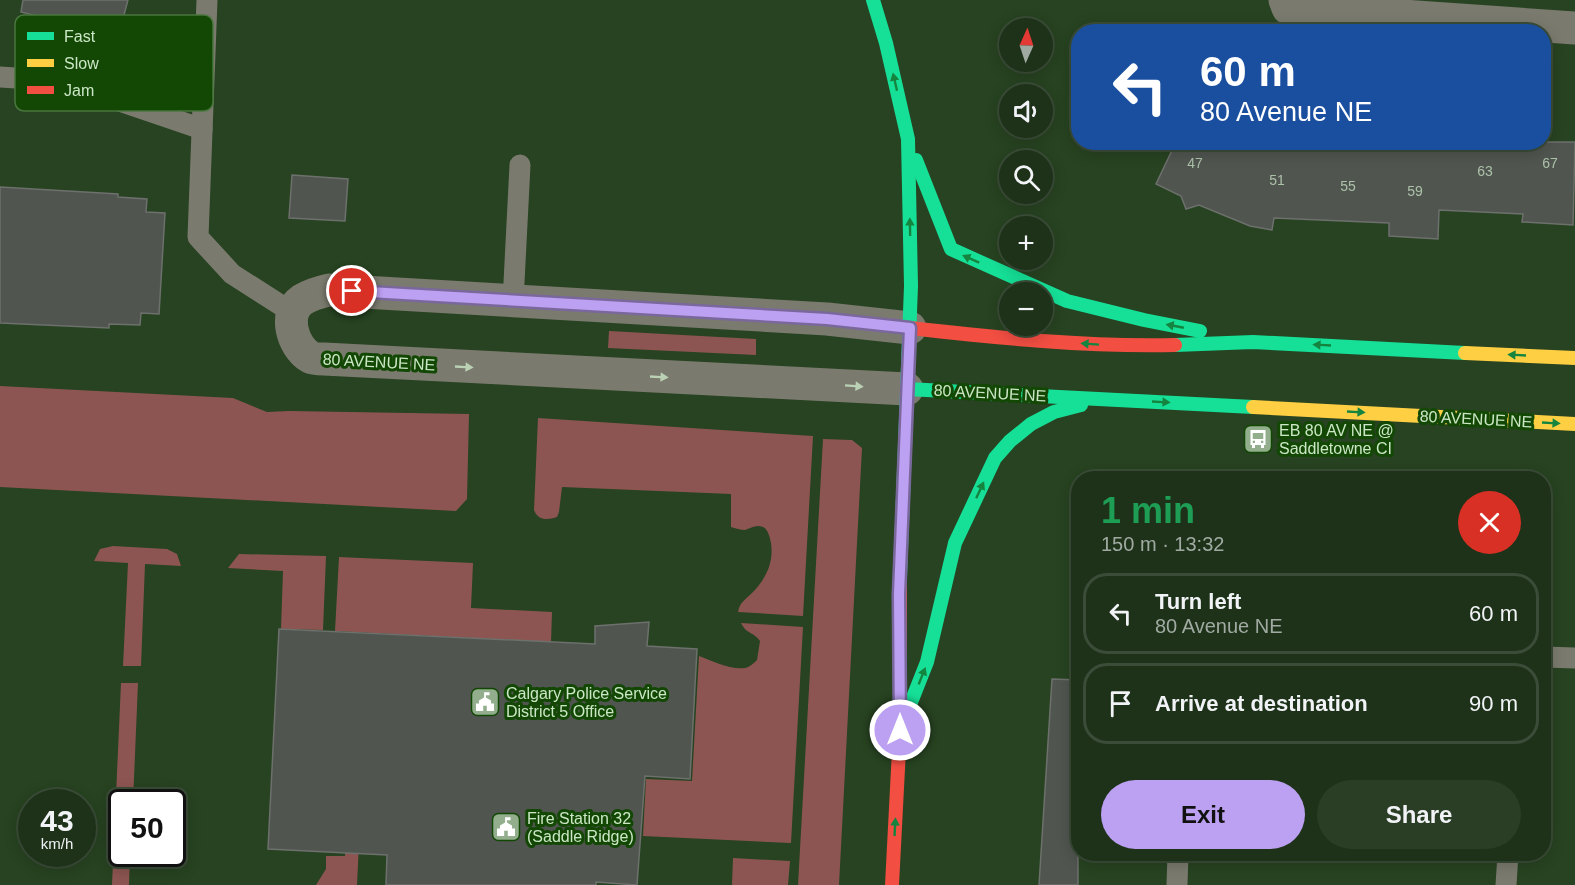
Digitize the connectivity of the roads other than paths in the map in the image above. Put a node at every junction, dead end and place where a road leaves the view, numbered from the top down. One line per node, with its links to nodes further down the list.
1 (207, 0): 4 (lane)
2 (873, 0): 13 (main road, one-way to 2)
3 (1285, 0): 5 (street)
4 (206, 15)
5 (1518, 24)
6 (1551, 26): 7 (street)
7 (1575, 28)
8 (0, 77): 9 (lane)
9 (15, 78)
10 (149, 111): 12 (lane)
11 (203, 111): 12 (lane)
12 (202, 129): 16 (lane)
13 (908, 139): 17 (main road, one-way to 13); 18 (main road, one-way to 13)
14 (520, 165): 15 (lane)
15 (513, 302): 16 (street); 17 (street)
16 (293, 313): 20 (street, 80 AVENUE NE, one-way to 20)
17 (910, 328): 18 (main road, one-way to 17); 20 (main road)
18 (1253, 342): 19 (main road, one-way to 18)
19 (1575, 358)
20 (907, 389): 21 (main road, 80 AVENUE NE); 25 (main road)
21 (1103, 399): 22 (main road, 80 AVENUE NE, one-way to 22); 25 (main road, one-way to 21)
22 (1575, 424)
23 (1551, 657): 24 (lane)
24 (1575, 658)
25 (900, 730): 28 (main road, one-way to 25)
26 (1178, 861): 29 (lane)
27 (1508, 861): 30 (lane)
28 (892, 885)
29 (1177, 885)
30 (1506, 885)

